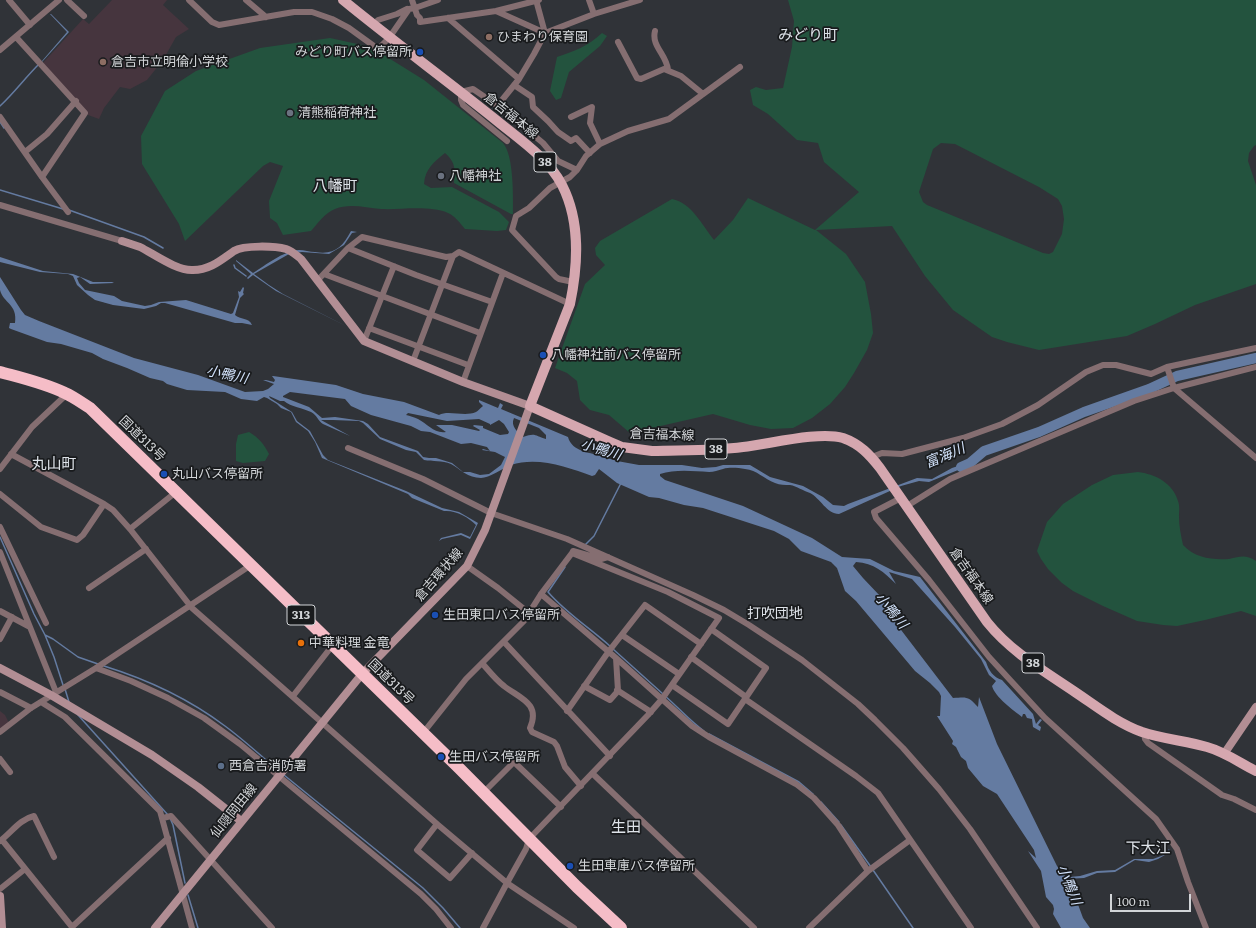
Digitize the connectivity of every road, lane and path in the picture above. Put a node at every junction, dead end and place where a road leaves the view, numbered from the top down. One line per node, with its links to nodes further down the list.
1 (9, 0): 19 (street)
2 (59, 0): 19 (street)
3 (67, 0): 15 (street)
4 (189, 0): 16 (street)
5 (246, 0): 16 (street)
6 (343, 0): 23 (main road, 倉吉福本線 / 38)
7 (412, 0): 12 (street)
8 (438, 0): 12 (street)
9 (537, 0): 13 (street); 21 (street)
10 (589, 0): 14 (street)
11 (640, 0): 14 (street)
12 (412, 8): 17 (street); 18 (street); 23 (street)
13 (496, 11): 17 (street); 21 (street)
14 (594, 14): 21 (street)
15 (84, 16)
16 (266, 17): 23 (street)
17 (448, 18): 28 (street)
18 (378, 20)
19 (30, 25): 22 (street)
20 (655, 31): 27 (street)
21 (545, 33): 28 (street)
22 (16, 37): 25 (street); 32 (street)
23 (389, 38): 30 (main road, 倉吉福本線 / 38)
24 (618, 42): 27 (street)
25 (0, 50)
26 (740, 67): 31 (street)
27 (668, 70): 31 (street)
28 (519, 79): 29 (street)
29 (514, 85): 33 (street); 39 (street)
30 (461, 92): 33 (street); 36 (street); 51 (main road, 倉吉福本線 / 38)
31 (703, 94): 37 (street)
32 (76, 101): 38 (street); 41 (street)
33 (498, 105): 40 (street)
34 (0, 117): 38 (street)
35 (571, 118): 37 (street)
36 (508, 141)
37 (600, 144): 39 (street)
38 (25, 152): 41 (street)
39 (590, 153): 40 (street)
40 (577, 170): 51 (street)
41 (42, 177): 43 (street)
42 (0, 205): 44 (street)
43 (68, 212)
44 (122, 241): 50 (street)
45 (348, 248): 46 (street); 47 (street); 49 (street)
46 (452, 256): 48 (street); 52 (street)
47 (394, 266): 52 (street); 53 (street)
48 (504, 273): 54 (street); 55 (street)
49 (324, 274): 50 (street); 53 (street)
50 (318, 281): 59 (street)
51 (573, 282): 55 (main road, 倉吉福本線 / 38)
52 (442, 284): 54 (street); 56 (street)
53 (382, 296): 56 (street); 57 (street)
54 (492, 302): 58 (street)
55 (570, 304): 70 (main road, 倉吉福本線 / 38)
56 (431, 315): 58 (street); 60 (street)
57 (370, 328): 59 (street); 60 (street)
58 (480, 333): 63 (street)
59 (364, 341): 62 (street)
60 (419, 346): 62 (street); 63 (street)
61 (1256, 348): 64 (street)
62 (413, 361): 67 (street)
63 (468, 365): 67 (street)
64 (1167, 368): 68 (street); 73 (street)
65 (1256, 368): 68 (street)
66 (0, 372): 69 (highway, 国道313号 / 313)
67 (463, 382): 70 (street)
68 (1174, 387): 74 (street); 78 (street)
69 (67, 394): 72 (street); 76 (highway, 国道313号 / 313)
70 (530, 406): 73 (main road, 倉吉福本線 / 38); 80 (street, 倉吉環状線)
71 (348, 448): 80 (street)
72 (11, 454): 75 (street); 79 (street)
73 (872, 457): 78 (main road, 倉吉福本線 / 38)
74 (1256, 458)
75 (0, 469)
76 (176, 492): 82 (street); 87 (highway, 国道313号 / 313)
77 (0, 494): 79 (street)
78 (903, 500): 127 (main road, 倉吉福本線 / 38); 167 (street)
79 (104, 504): 82 (street)
80 (492, 509): 86 (street); 88 (street, 倉吉環状線)
81 (0, 527): 95 (street)
82 (130, 529): 83 (street)
83 (146, 549): 89 (street); 91 (street)
84 (0, 552): 96 (street)
85 (572, 553): 86 (street); 90 (street); 97 (street)
86 (608, 557): 166 (street)
87 (251, 565): 91 (street); 102 (highway, 国道313号 / 313)
88 (467, 566): 93 (street); 109 (street, 倉吉環状線)
89 (89, 588)
90 (541, 594): 93 (street); 103 (street)
91 (190, 604): 107 (street); 116 (street)
92 (0, 611): 94 (street)
93 (529, 614): 100 (street)
94 (12, 616): 96 (street); 99 (street)
95 (46, 623)
96 (30, 627): 115 (street)
97 (711, 630): 101 (street); 117 (street)
98 (622, 635): 101 (street); 103 (street); 110 (street)
99 (0, 639)
100 (504, 642): 106 (street); 122 (street)
101 (701, 644): 104 (street)
102 (332, 646): 109 (highway, 国道313号 / 313); 116 (street)
103 (609, 651): 105 (street); 112 (street)
104 (691, 657): 110 (street); 117 (street)
105 (616, 658): 113 (street); 118 (street)
106 (482, 663): 126 (street); 135 (street)
107 (98, 667): 115 (street); 133 (street)
108 (0, 668): 115 (street)
109 (362, 674): 124 (street, 仙隠岡田線); 126 (highway, 国道313号 / 313)
110 (679, 674): 111 (street)
111 (672, 685): 117 (street); 118 (street)
112 (584, 686): 113 (street); 122 (street)
113 (617, 690): 123 (street)
114 (0, 692): 121 (street)
115 (56, 692): 119 (street); 140 (street)
116 (293, 696): 124 (street)
117 (745, 698): 144 (street)
118 (662, 699): 123 (street); 150 (street)
119 (41, 702): 121 (street); 139 (street)
120 (1256, 707): 128 (street)
121 (31, 708): 125 (street)
122 (567, 711): 129 (street)
123 (650, 712): 129 (street)
124 (322, 722): 133 (street, 仙隠岡田線); 141 (street)
125 (0, 732)
126 (423, 733): 136 (highway, 国道313号 / 313)
127 (1144, 733): 128 (main road, 倉吉福本線 / 38); 138 (street)
128 (1224, 754): 131 (main road, 倉吉福本線 / 38)
129 (610, 756): 134 (street)
130 (0, 758): 132 (street)
131 (1256, 771)
132 (10, 772)
133 (280, 773): 140 (street, 仙隠岡田線); 155 (street)
134 (593, 774): 135 (street); 163 (street)
135 (581, 786): 137 (street)
136 (483, 793): 137 (street); 143 (highway, 国道313号 / 313)
137 (561, 807): 143 (street)
138 (1256, 810)
139 (163, 818): 142 (street); 148 (street)
140 (241, 821): 148 (street, 仙隠岡田線)
141 (437, 824): 146 (street); 146 (street)
142 (168, 838): 149 (street); 153 (street)
143 (529, 839): 151 (street); 162 (highway, 国道313号 / 313)
144 (910, 840): 150 (street); 165 (street)
145 (1, 841): 147 (street); 149 (street)
146 (472, 853): 151 (street)
147 (54, 857)
148 (210, 859): 153 (street, 仙隠岡田線); 159 (street)
149 (25, 869): 152 (street)
150 (868, 871): 164 (street)
151 (507, 883): 160 (street); 161 (street)
152 (0, 889)
153 (182, 893): 157 (street, 仙隠岡田線); 158 (street)
154 (0, 896): 156 (street)
155 (447, 927)
156 (2, 928)
157 (155, 928)
158 (192, 928)
159 (272, 928)
160 (483, 928)
161 (574, 928)
162 (621, 928)
163 (754, 928)
164 (809, 928)
165 (971, 928)
166 (1037, 928)
167 (1206, 928)

